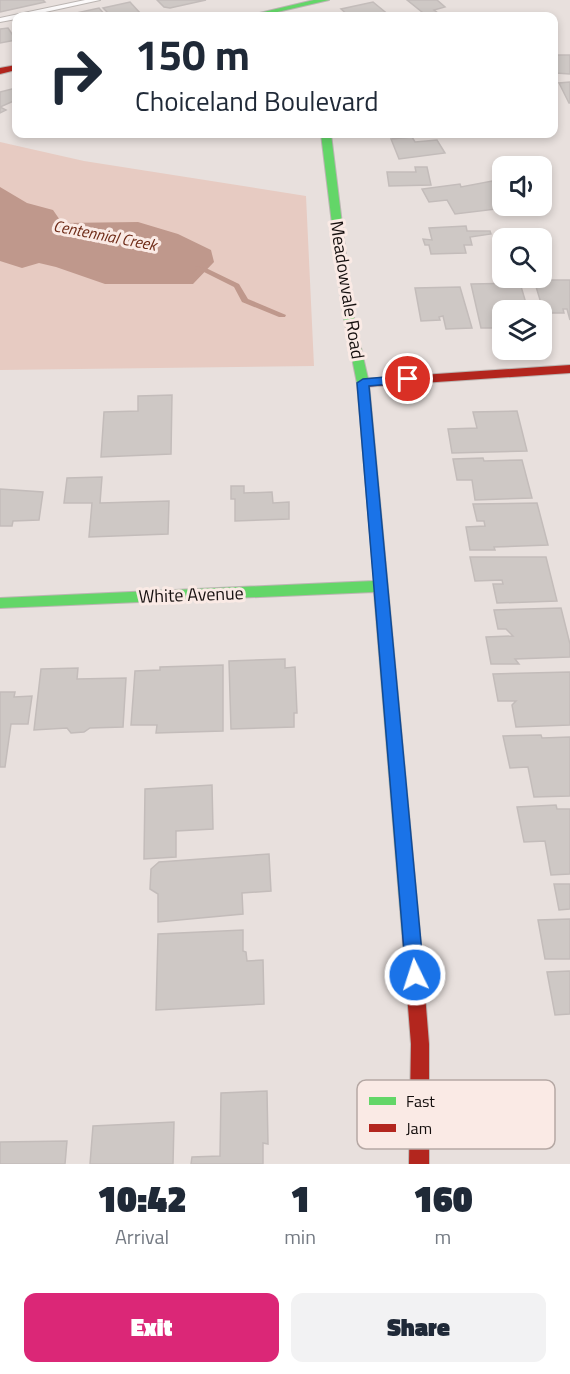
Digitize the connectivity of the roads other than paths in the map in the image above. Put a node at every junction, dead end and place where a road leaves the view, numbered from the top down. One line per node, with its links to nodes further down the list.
1 (96, 0): 4 (lane)
2 (325, 0): 3 (street)
3 (311, 10): 5 (street)
4 (40, 12)
5 (291, 12)
6 (326, 138): 8 (street, Meadowvale Road)
7 (570, 369): 8 (street)
8 (363, 383): 9 (street, Meadowvale Road)
9 (381, 586): 10 (street, White Avenue); 11 (street, Meadowvale Road)
10 (0, 603)
11 (420, 1080)

